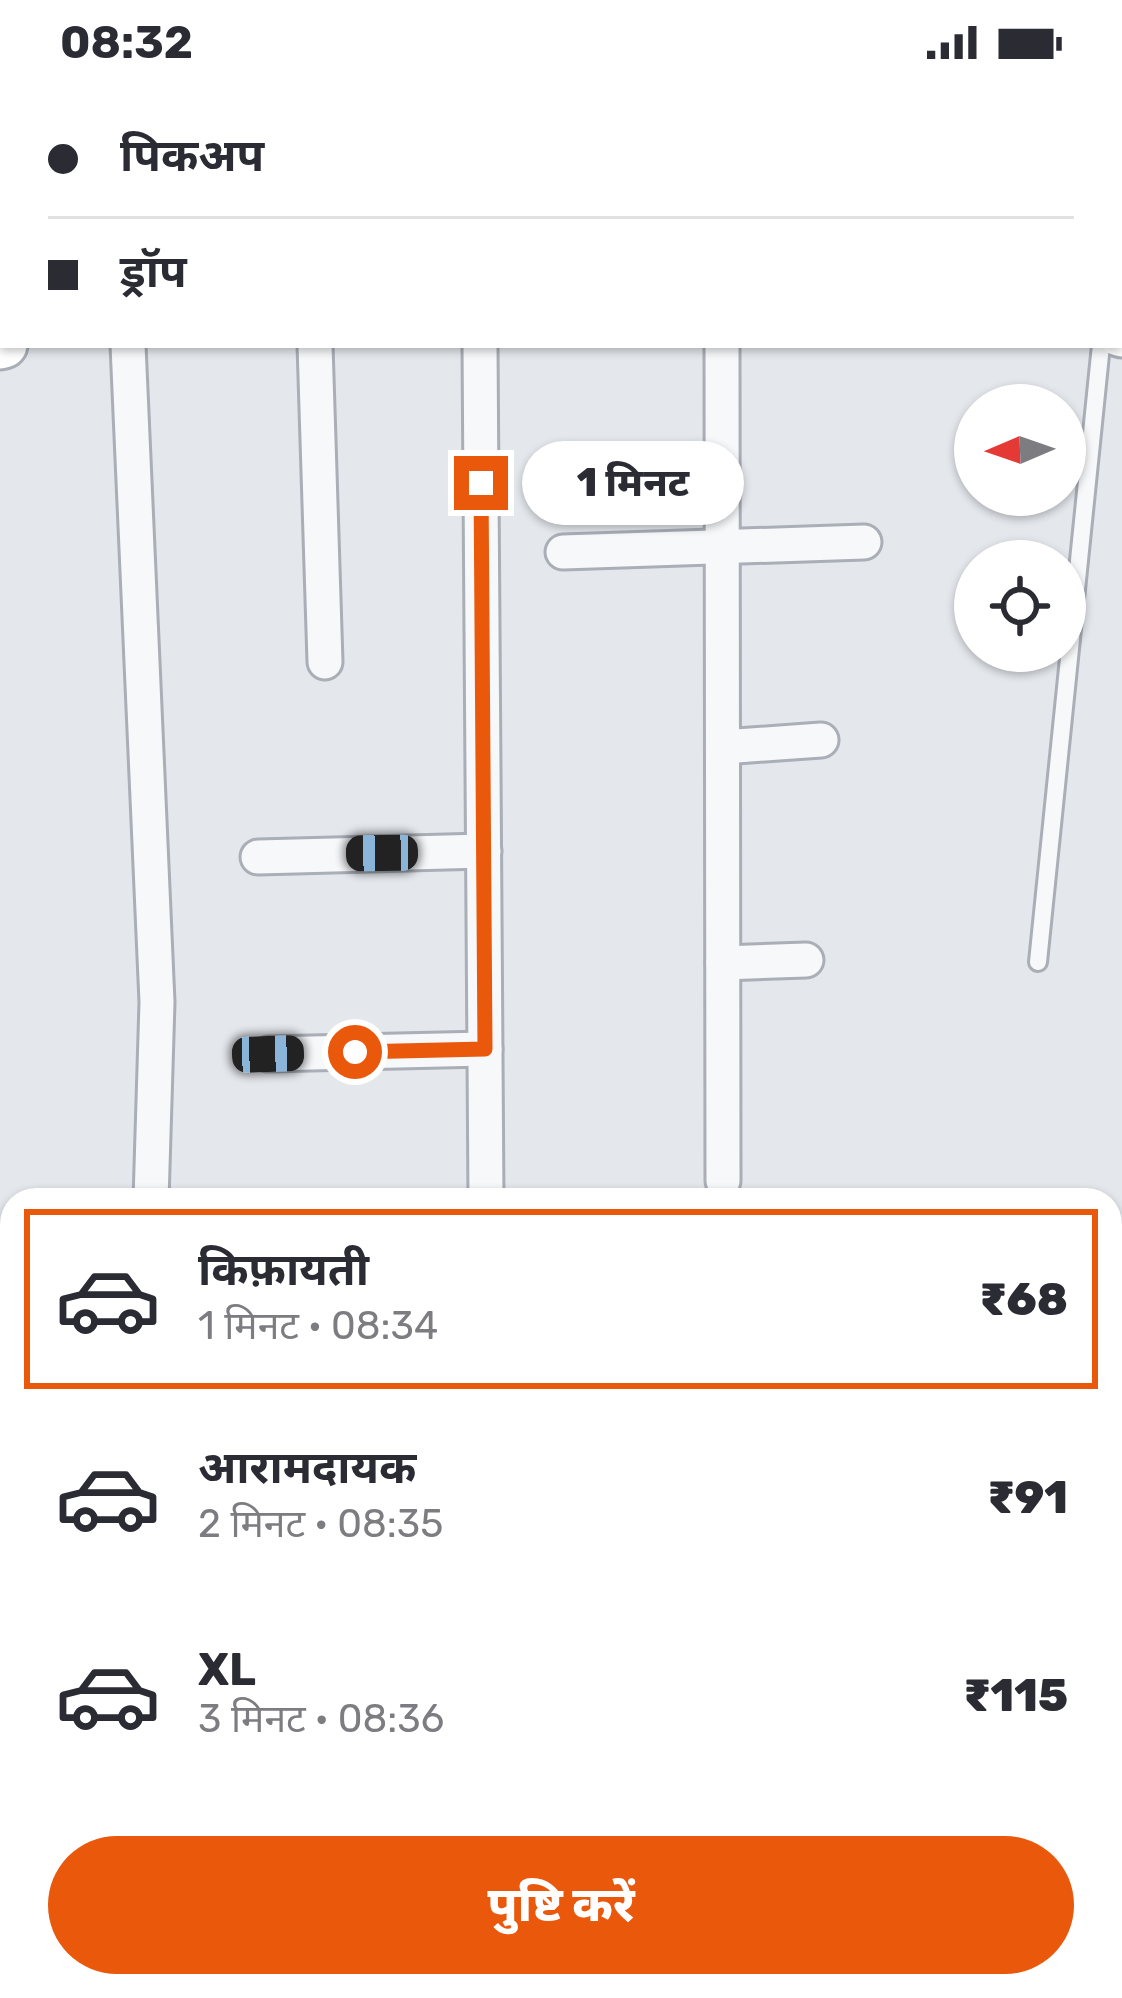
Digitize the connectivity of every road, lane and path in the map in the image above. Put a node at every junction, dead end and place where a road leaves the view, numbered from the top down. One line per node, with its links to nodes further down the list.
1 (128, 348): 20 (street)
2 (316, 348): 9 (street)
3 (480, 348): 12 (street)
4 (722, 348): 7 (street)
5 (1101, 348): 15 (lane)
6 (864, 542): 7 (street)
7 (722, 547): 8 (street); 11 (street)
8 (563, 552)
9 (325, 662)
10 (821, 740): 11 (street)
11 (723, 747): 16 (street)
12 (484, 851): 13 (street); 17 (street)
13 (258, 856)
14 (806, 960): 16 (street)
15 (1038, 962)
16 (723, 963): 19 (street)
17 (485, 1049): 18 (street); 21 (street)
18 (268, 1054)
19 (723, 1181)
20 (151, 1188)
21 (486, 1188)

